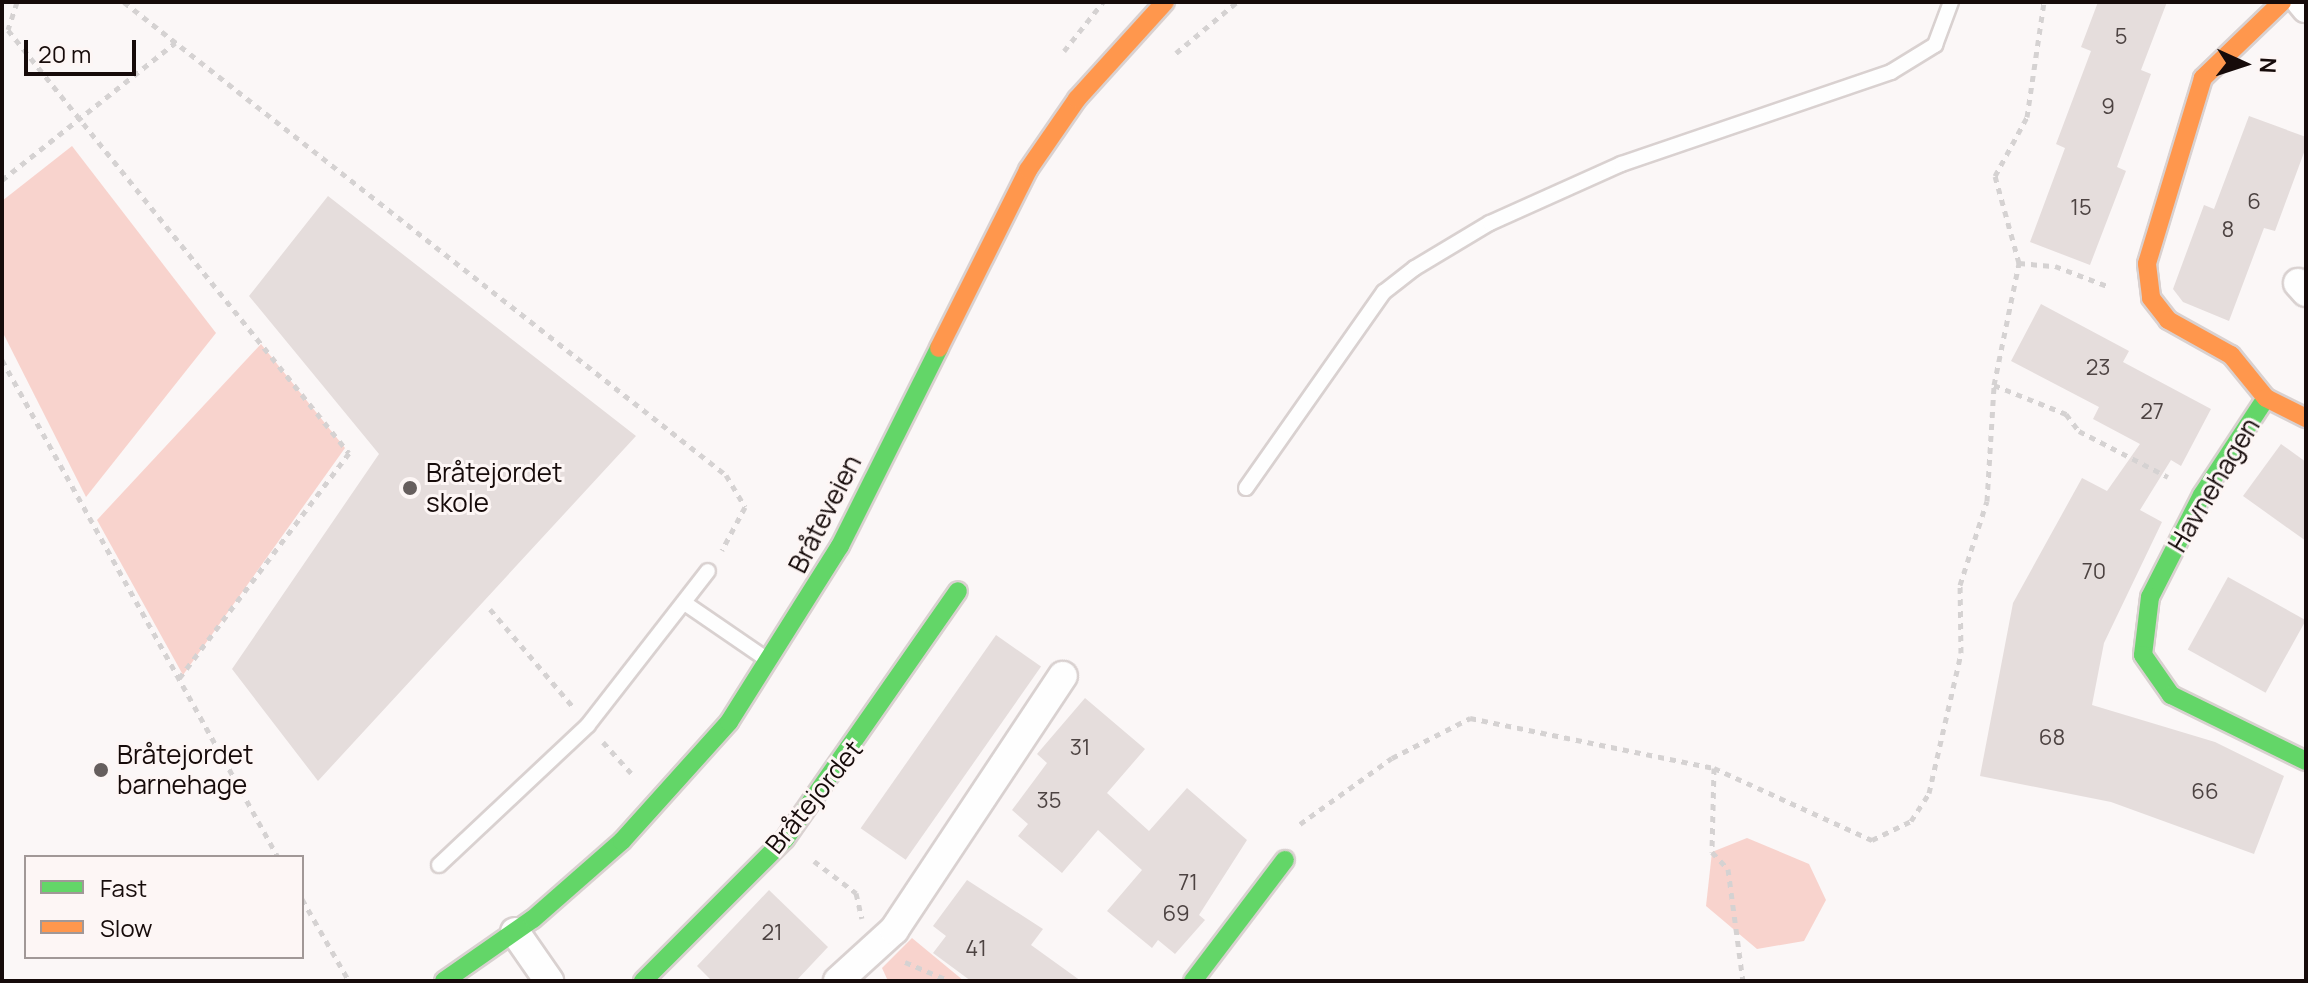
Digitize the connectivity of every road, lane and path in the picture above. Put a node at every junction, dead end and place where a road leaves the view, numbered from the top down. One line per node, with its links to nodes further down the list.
1 (17, 2): 10 (path)
2 (124, 2): 9 (path)
3 (1165, 2): 24 (street, Bråteveien)
4 (1951, 2): 18 (lane)
5 (2044, 2): 12 (path)
6 (2282, 2): 13 (street)
7 (2301, 2): 8 (street)
8 (2306, 8)
9 (175, 43): 10 (path); 20 (path)
10 (79, 116): 11 (path); 26 (path)
11 (2, 180)
12 (2019, 263): 13 (path); 15 (path)
13 (2151, 298): 16 (street, Havnehagen)
14 (2, 360): 26 (path)
15 (1994, 385): 19 (path); 29 (path)
16 (2266, 398): 17 (street, Havnehagen); 19 (street, Havnehagen)
17 (2306, 418)
18 (1246, 488)
19 (2202, 495): 28 (street, Havnehagen)
20 (708, 571): 22 (lane)
21 (958, 591): 39 (street, Bråtejordet)
22 (686, 604): 24 (lane); 27 (lane)
23 (490, 609): 27 (path)
24 (771, 663): 35 (street, Bråteveien)
25 (1063, 676): 40 (street)
26 (178, 680): 31 (path)
27 (588, 725): 30 (path); 33 (lane)
28 (2306, 761)
29 (1714, 768): 32 (path); 42 (path)
30 (635, 777)
31 (277, 855)
32 (1285, 860): 41 (street)
33 (439, 865)
34 (304, 902): 36 (path)
35 (515, 932): 37 (street, Bråteveien); 38 (street)
36 (349, 981)
37 (444, 981)
38 (549, 981)
39 (643, 981)
40 (838, 981)
41 (1193, 981)
42 (1743, 981)

